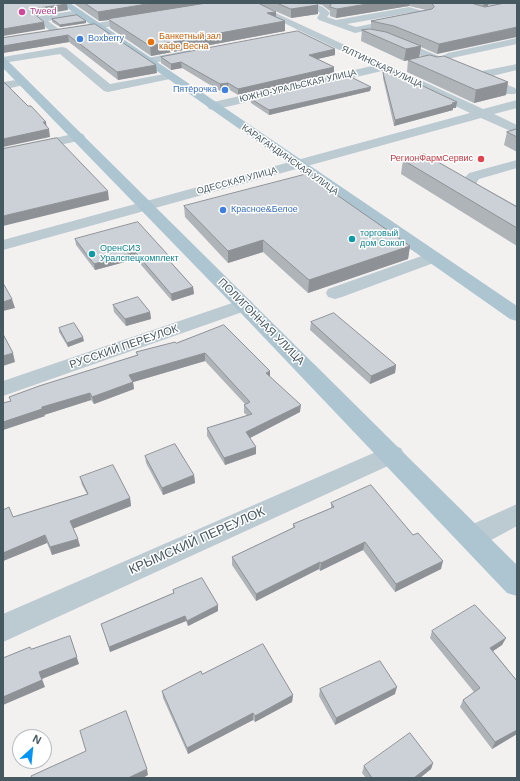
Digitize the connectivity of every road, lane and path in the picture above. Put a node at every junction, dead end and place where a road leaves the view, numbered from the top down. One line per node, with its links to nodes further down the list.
1 (64, 3): 6 (main road, КАРАГАНДИНСКАЯ УЛИЦА)
2 (247, 3): 10 (street, ЯЛТИНСКАЯ УЛИЦА)
3 (308, 3): 8 (street)
4 (455, 3): 5 (street)
5 (489, 3)
6 (79, 13): 9 (main road, КАРАГАНДИНСКАЯ УЛИЦА); 11 (street)
7 (150, 17): 9 (street)
8 (335, 23): 12 (street); 12 (street)
9 (98, 26): 11 (street); 19 (main road, КАРАГАНДИНСКАЯ УЛИЦА)
10 (307, 31): 13 (street); 16 (street, ЯЛТИНСКАЯ УЛИЦА)
11 (58, 32): 14 (street)
12 (359, 33): 16 (street); 20 (street)
13 (292, 34)
14 (42, 35)
15 (517, 41): 20 (street)
16 (330, 42): 21 (street, ЯЛТИНСКАЯ УЛИЦА)
17 (201, 51): 19 (street)
18 (3, 61): 24 (street); 26 (main road, ПОЛИГОННАЯ УЛИЦА)
19 (148, 61): 24 (main road, КАРАГАНДИНСКАЯ УЛИЦА)
20 (442, 62): 23 (street); 25 (street)
21 (383, 67): 23 (street, ЯЛТИНСКАЯ УЛИЦА); 30 (street, ЮЖНО-УРАЛЬСКАЯ УЛИЦА)
22 (517, 67): 25 (street)
23 (397, 74): 31 (street, ЯЛТИНСКАЯ УЛИЦА)
24 (170, 76): 30 (main road, КАРАГАНДИНСКАЯ УЛИЦА)
25 (475, 76): 28 (street)
26 (23, 82): 27 (street); 33 (main road, ПОЛИГОННАЯ УЛИЦА)
27 (3, 86)
28 (511, 91)
29 (517, 104): 31 (street, ОДЕССКАЯ УЛИЦА)
30 (213, 106): 36 (main road, КАРАГАНДИНСКАЯ УЛИЦА)
31 (481, 113): 32 (street, ЯЛТИНСКАЯ УЛИЦА); 36 (street, ОДЕССКАЯ УЛИЦА)
32 (517, 130)
33 (78, 137): 34 (street); 37 (main road, ПОЛИГОННАЯ УЛИЦА)
34 (3, 153)
35 (517, 164): 38 (street)
36 (297, 165): 37 (street, ОДЕССКАЯ УЛИЦА); 40 (main road, КАРАГАНДИНСКАЯ УЛИЦА)
37 (146, 206): 39 (street, ОДЕССКАЯ УЛИЦА); 42 (main road, ПОЛИГОННАЯ УЛИЦА)
38 (517, 213)
39 (3, 245)
40 (433, 258): 41 (street); 43 (main road, КАРАГАНДИНСКАЯ УЛИЦА)
41 (334, 293)
42 (244, 305): 44 (street, РУССКИЙ ПЕРЕУЛОК); 45 (main road, ПОЛИГОННАЯ УЛИЦА)
43 (517, 315)
44 (3, 390)
45 (392, 454): 47 (main road, ПОЛИГОННАЯ УЛИЦА); 49 (street, КРЫМСКИЙ ПЕРЕУЛОК)
46 (517, 514): 47 (street)
47 (472, 537): 48 (main road, ПОЛИГОННАЯ УЛИЦА)
48 (517, 584)
49 (3, 628)

